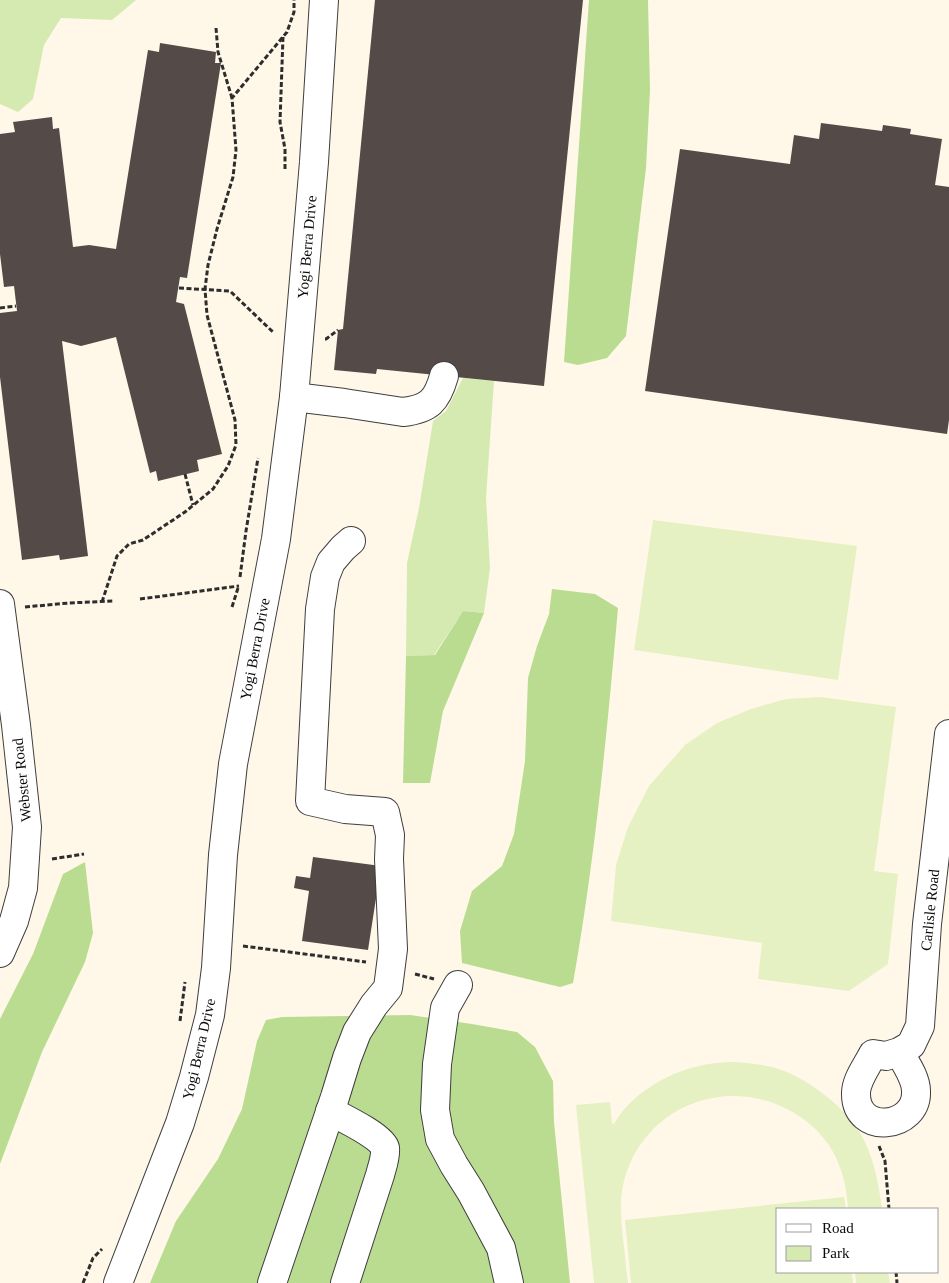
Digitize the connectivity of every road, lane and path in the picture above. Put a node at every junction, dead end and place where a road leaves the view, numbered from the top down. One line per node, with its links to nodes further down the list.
1 (294, 0): 4 (path)
2 (324, 0): 15 (street, Yogi Berra Drive)
3 (216, 28): 5 (path)
4 (283, 36): 5 (path); 6 (path)
5 (232, 98): 8 (path)
6 (284, 179)
7 (179, 288): 8 (path)
8 (205, 289): 11 (path); 18 (path)
9 (16, 306): 10 (path)
10 (0, 308)
11 (261, 321)
12 (274, 323): 13 (path)
13 (272, 342)
14 (444, 376): 15 (street)
15 (294, 397): 41 (street, Yogi Berra Drive)
16 (259, 453): 20 (path)
17 (186, 474): 18 (path)
18 (193, 505): 23 (path)
19 (351, 541): 31 (street)
20 (239, 586): 21 (path); 25 (path)
21 (140, 599)
22 (113, 601): 23 (path)
23 (102, 602): 24 (path)
24 (13, 606): 30 (street, Webster Road)
25 (232, 607)
26 (949, 734): 35 (street, Carlisle Road)
27 (84, 854): 28 (path)
28 (52, 859)
29 (242, 946): 31 (path)
30 (0, 953)
31 (391, 967): 33 (path); 36 (street)
32 (185, 982): 34 (path)
33 (458, 985): 44 (street)
34 (179, 1026)
35 (886, 1053): 37 (street); 37 (street)
36 (330, 1111): 42 (street); 43 (street)
37 (875, 1123): 38 (path)
38 (889, 1208)
39 (105, 1246): 40 (path)
40 (83, 1283)
41 (118, 1283)
42 (272, 1283)
43 (345, 1283)
44 (509, 1283)

